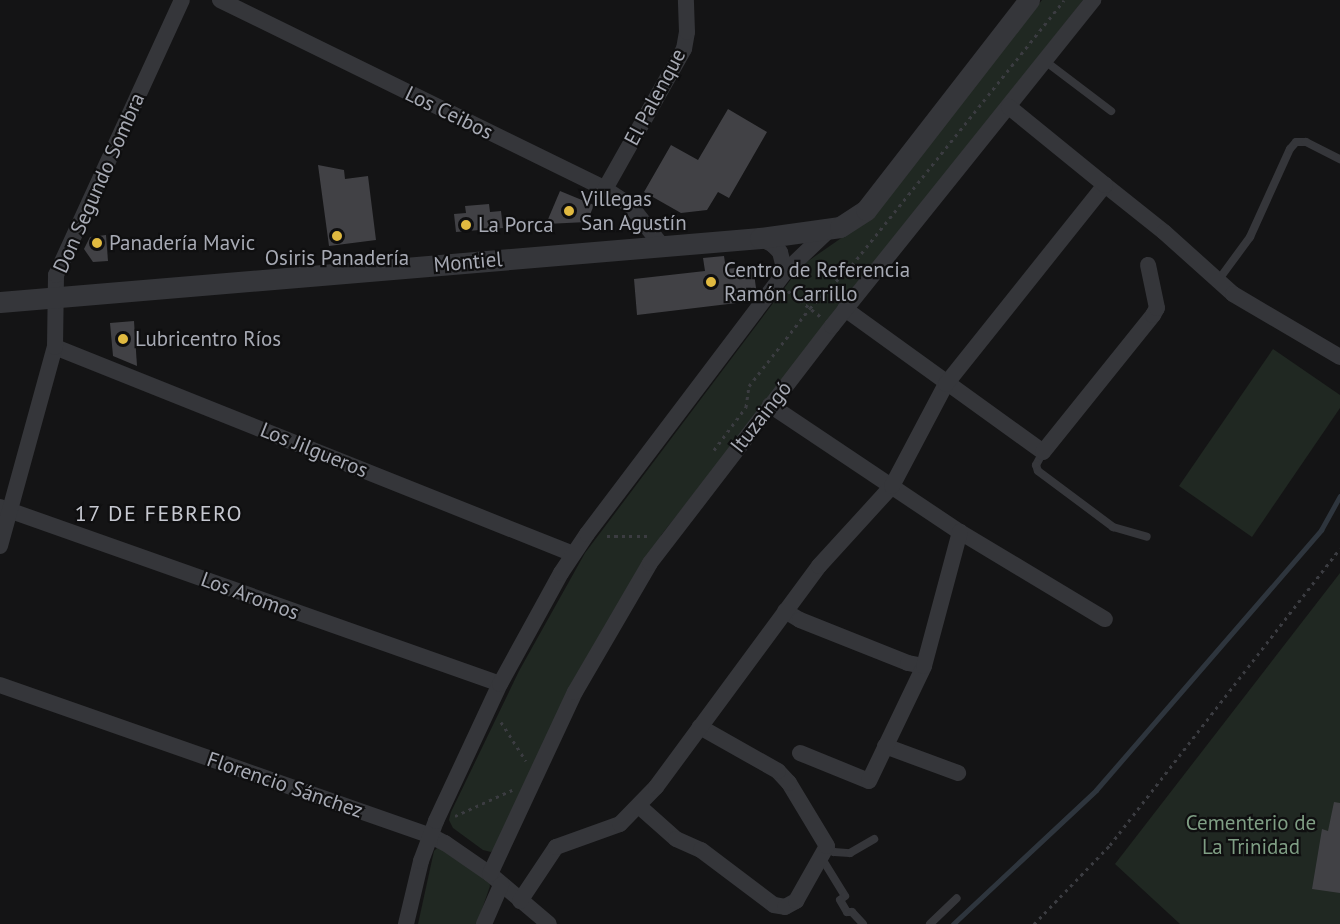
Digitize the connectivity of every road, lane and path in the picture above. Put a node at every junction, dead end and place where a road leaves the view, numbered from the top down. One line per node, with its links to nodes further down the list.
1 (182, 0): 18 (street, Don Segundo Sombra)
2 (220, 0): 11 (street, Los Ceibos)
3 (686, 0): 11 (street, El Palenque)
4 (1093, 0): 6 (street, Ituzaingó)
5 (1024, 2): 12 (street)
6 (1045, 61): 7 (street, Ituzaingó); 8 (lane)
7 (1009, 107): 10 (street); 20 (street, Ituzaingó)
8 (1111, 111)
9 (1340, 159): 17 (lane)
10 (1105, 185): 17 (street); 24 (street)
11 (605, 189): 14 (street, Los Ceibos)
12 (829, 230): 13 (street, Montiel); 16 (street)
13 (760, 238): 14 (street, Montiel); 16 (street)
14 (662, 246): 18 (street, Montiel)
15 (1148, 265): 26 (street)
16 (780, 278): 21 (path); 35 (street)
17 (1217, 282): 23 (street)
18 (54, 297): 19 (street, Montiel); 22 (street, Don Segundo Sombra)
19 (0, 302)
20 (845, 309): 21 (street, Ituzaingó); 24 (street)
21 (832, 326): 25 (street, Ituzaingó)
22 (55, 347): 28 (street, Don Segundo Sombra); 35 (street, Los Jilgueros)
23 (1340, 357)
24 (946, 384): 26 (street); 27 (street)
25 (770, 405): 27 (street); 51 (street, Ituzaingó)
26 (1043, 452): 32 (lane)
27 (892, 486): 29 (street); 36 (street)
28 (5, 509): 33 (street, Don Segundo Sombra); 39 (street, Los Aromos)
29 (960, 532): 37 (street); 38 (street)
30 (607, 536): 31 (path)
31 (651, 536)
32 (1147, 537)
33 (0, 546)
34 (1340, 549): 59 (path)
35 (573, 554): 39 (street)
36 (785, 611): 38 (street); 42 (street)
37 (1105, 619)
38 (924, 666): 43 (street)
39 (500, 684): 48 (street)
40 (0, 685): 48 (street, Florencio Sánchez)
41 (500, 721): 45 (path)
42 (700, 727): 47 (street); 50 (street)
43 (885, 746): 44 (street); 46 (street)
44 (800, 753)
45 (526, 761)
46 (958, 773)
47 (640, 807): 50 (street); 53 (street)
48 (431, 836): 51 (street, Florencio Sánchez); 54 (street)
49 (874, 839): 50 (lane)
50 (824, 852): 57 (lane)
51 (495, 879): 53 (street, Florencio Sánchez); 55 (street, Ituzaingó)
52 (957, 898): 58 (lane)
53 (520, 901): 56 (street, Florencio Sánchez)
54 (406, 924)
55 (484, 924)
56 (549, 924)
57 (863, 924)
58 (930, 924)
59 (1034, 924)

